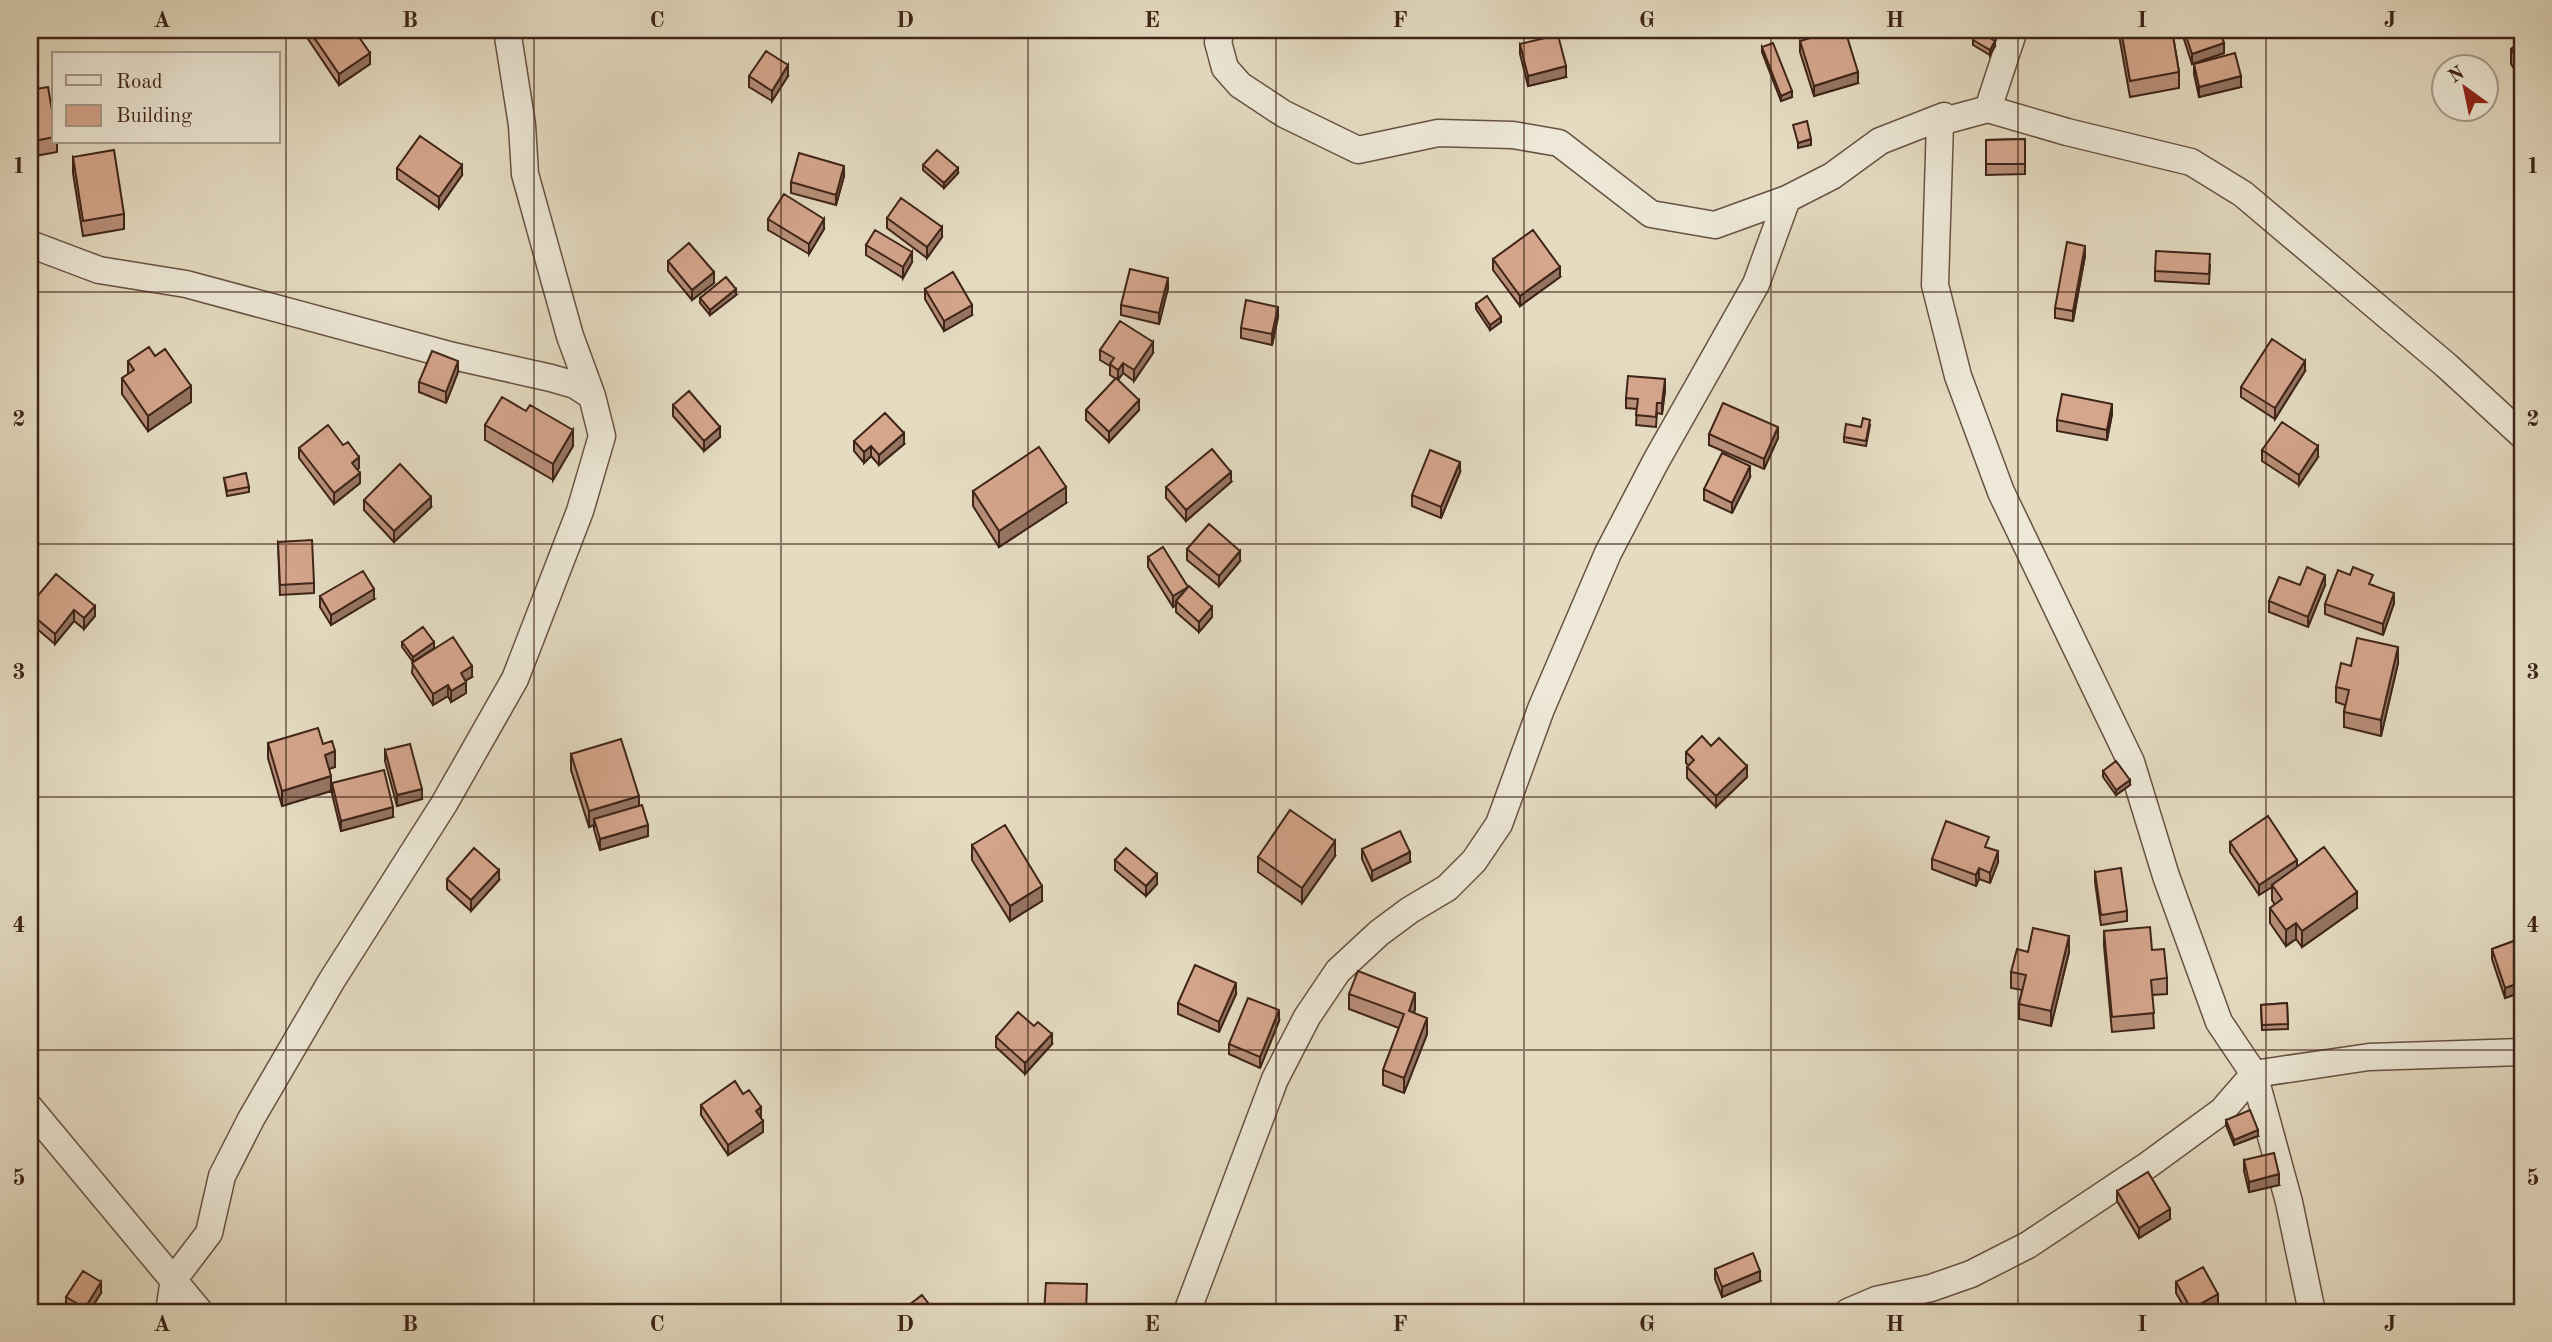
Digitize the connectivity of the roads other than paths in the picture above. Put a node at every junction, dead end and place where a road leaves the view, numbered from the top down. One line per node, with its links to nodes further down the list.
1 (507, 30): 8 (street)
2 (1221, 30): 6 (street)
3 (2014, 30): 4 (street)
4 (1988, 109): 5 (street); 9 (street)
5 (1940, 122): 6 (street); 11 (street)
6 (1787, 199): 16 (street)
7 (30, 244): 8 (street)
8 (592, 396): 13 (street)
9 (2522, 435)
10 (2522, 1052): 11 (street)
11 (2254, 1074): 17 (street); 18 (street)
12 (30, 1108): 13 (street)
13 (174, 1279): 14 (street); 15 (street)
14 (169, 1312)
15 (200, 1312)
16 (1187, 1312)
17 (1848, 1312)
18 (2312, 1312)

